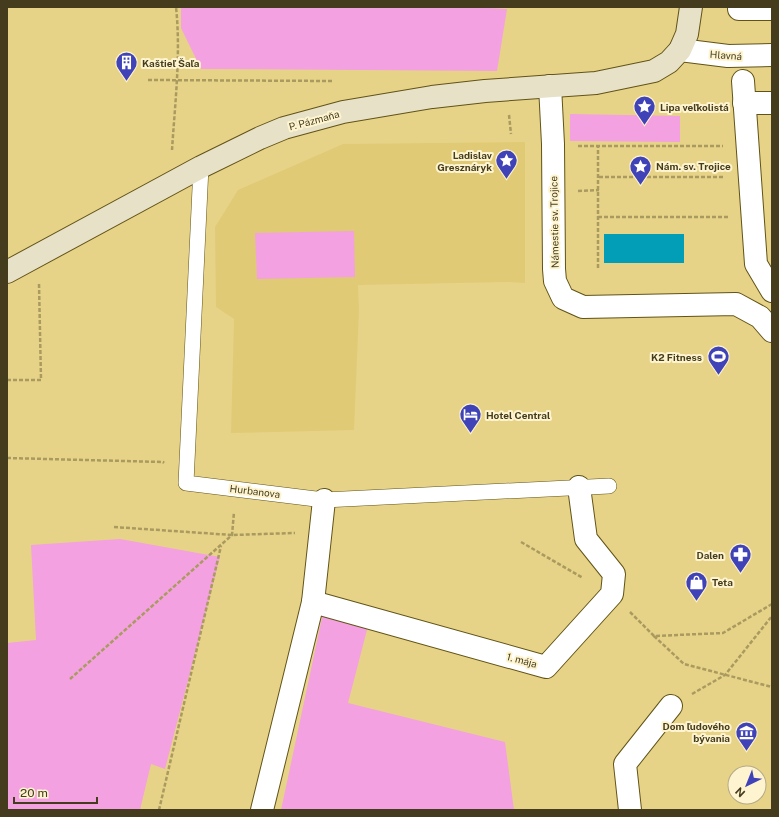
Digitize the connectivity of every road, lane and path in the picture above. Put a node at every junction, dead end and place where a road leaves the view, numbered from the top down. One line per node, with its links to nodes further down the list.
1 (176, 7): 8 (path)
2 (691, 7): 5 (main road)
3 (739, 9): 4 (street)
4 (772, 9)
5 (680, 50): 6 (street, Hlavná); 11 (main road, P. Pázmaňa)
6 (772, 55)
7 (148, 80): 8 (path)
8 (176, 80): 9 (path); 19 (path)
9 (332, 81)
10 (743, 81): 12 (street)
11 (550, 86): 20 (main road, P. Pázmaňa); 31 (street, Námestie sv. Trojice)
12 (744, 103): 13 (street); 18 (street)
13 (772, 103)
14 (509, 108): 15 (path)
15 (511, 134)
16 (575, 146): 17 (path)
17 (598, 146): 18 (path); 21 (path)
18 (747, 146): 22 (street)
19 (172, 150)
20 (201, 167): 28 (main road, P. Pázmaňa); 34 (lane)
21 (599, 177): 22 (path); 23 (path)
22 (749, 177): 26 (street)
23 (599, 190): 24 (path); 25 (path)
24 (571, 191)
25 (598, 217): 26 (path); 27 (path)
26 (752, 217): 30 (street)
27 (598, 268)
28 (7, 272)
29 (40, 284): 32 (path)
30 (772, 291)
31 (766, 324)
32 (7, 380)
33 (7, 458): 34 (path)
34 (186, 483): 37 (lane, Hurbanova)
35 (609, 486): 36 (lane, Hurbanova)
36 (579, 487): 38 (lane, Hurbanova); 44 (street)
37 (236, 489): 38 (lane, Hurbanova); 40 (path)
38 (324, 500): 45 (street)
39 (114, 527): 40 (path)
40 (232, 536): 41 (path); 43 (path)
41 (299, 538)
42 (521, 542): 44 (path)
43 (221, 546): 50 (path); 53 (path)
44 (612, 594): 45 (street, 1. mája); 48 (path)
45 (313, 602): 54 (street)
46 (772, 604): 48 (path)
47 (772, 616): 49 (path)
48 (654, 636): 49 (path)
49 (725, 675): 51 (path); 52 (path)
50 (70, 679)
51 (772, 687)
52 (672, 706): 55 (street)
53 (159, 810)
54 (262, 810)
55 (630, 810)

